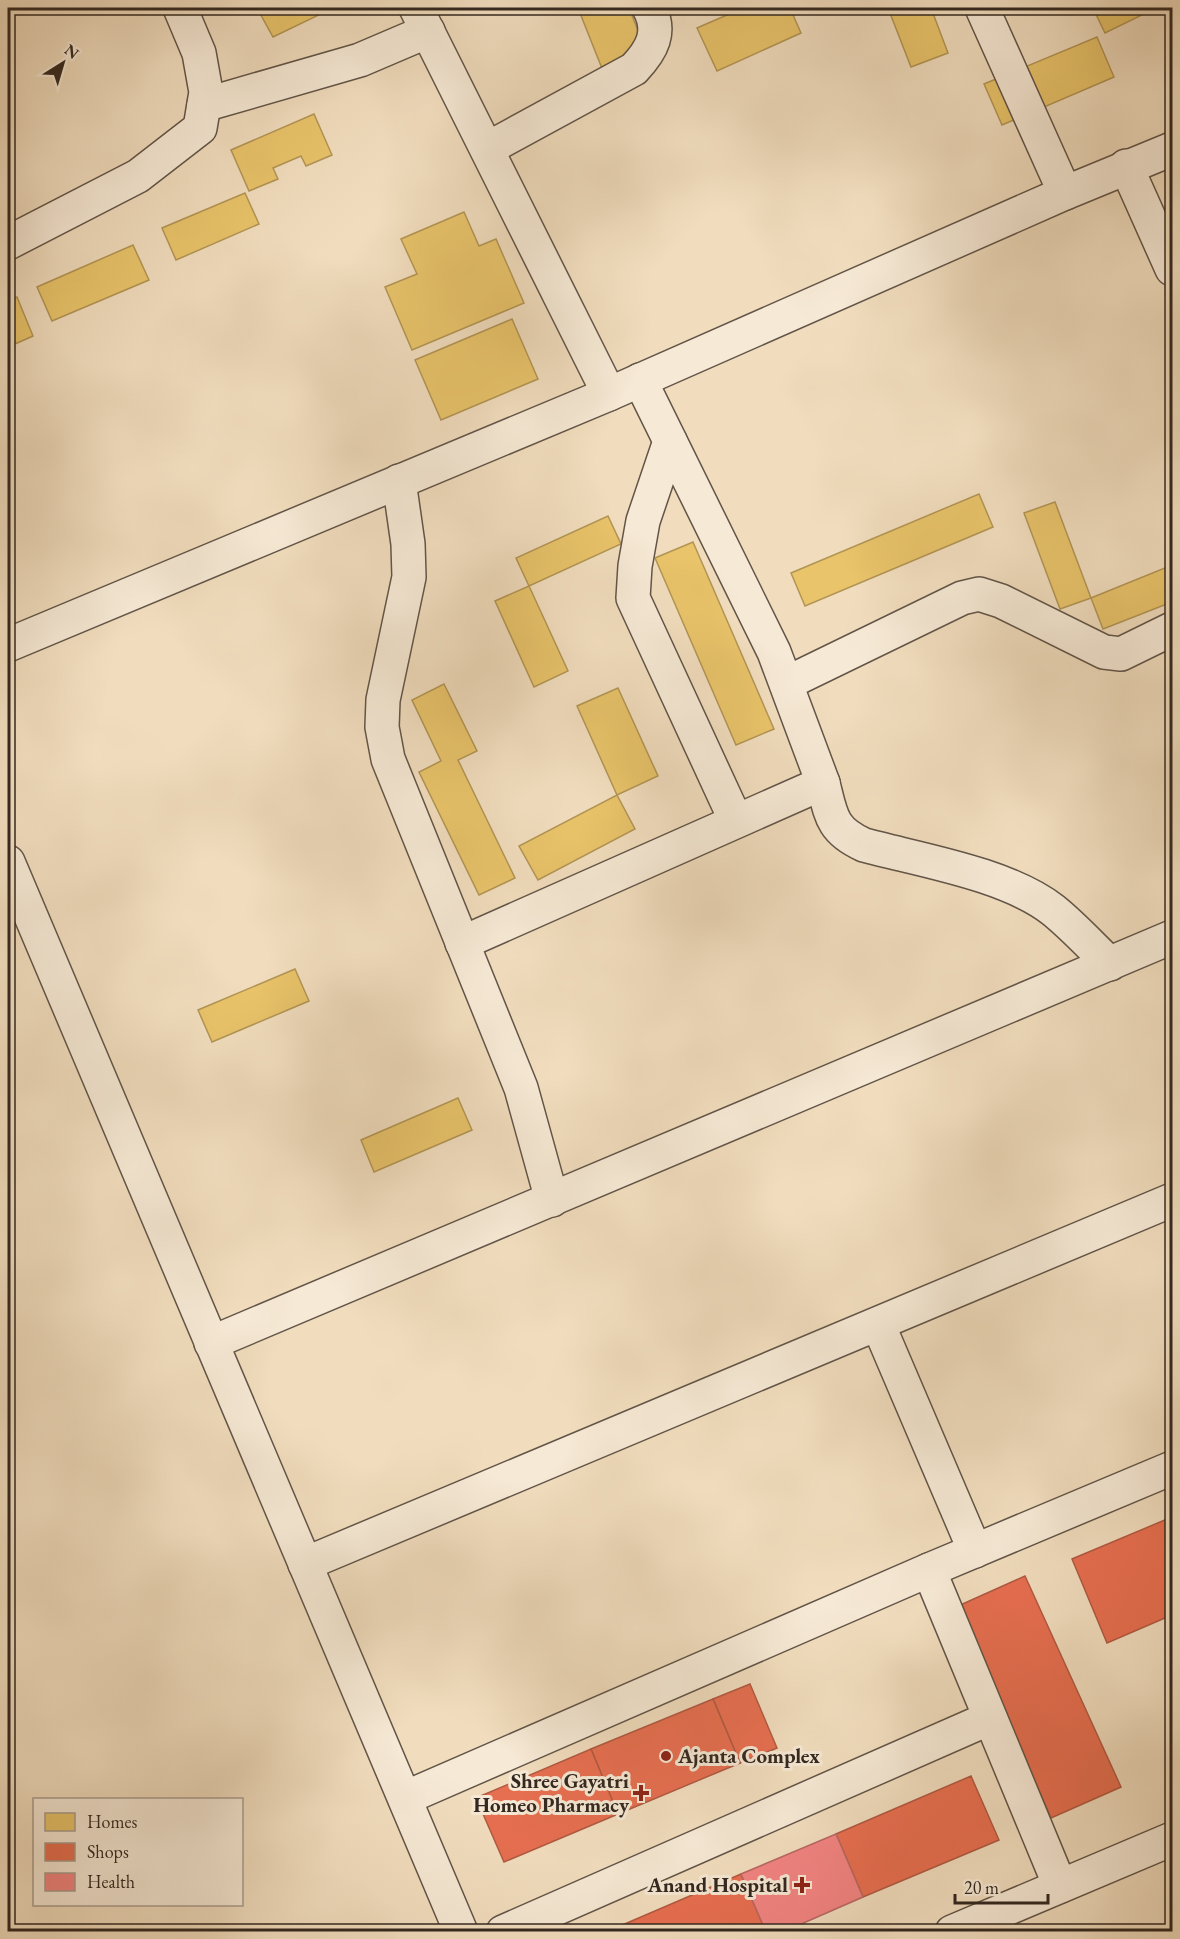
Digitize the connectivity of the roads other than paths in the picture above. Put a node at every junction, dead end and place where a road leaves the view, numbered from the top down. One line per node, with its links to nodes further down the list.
1 (180, 8): 5 (street)
2 (649, 8): 6 (street)
3 (982, 8): 9 (street)
4 (422, 19): 5 (street); 6 (street)
5 (204, 105): 10 (street)
6 (487, 149): 13 (street)
7 (1173, 149): 8 (street)
8 (1126, 166): 9 (street); 11 (street)
9 (1065, 193): 12 (street)
10 (8, 243)
11 (1173, 269)
12 (640, 380): 13 (street); 14 (street)
13 (609, 394): 15 (street)
14 (670, 441): 18 (street); 20 (street)
15 (399, 481): 17 (street); 23 (street)
16 (1173, 628): 18 (street)
17 (8, 645)
18 (787, 683): 19 (street)
19 (823, 783): 20 (street); 24 (street)
20 (736, 821): 23 (street)
21 (8, 862): 28 (street)
22 (1173, 938): 24 (street)
23 (462, 943): 25 (street)
24 (1110, 964): 25 (street)
25 (552, 1200): 28 (street)
26 (1173, 1200): 27 (street)
27 (878, 1324): 30 (street); 31 (street)
28 (211, 1343): 31 (street)
29 (1173, 1468): 30 (street)
30 (975, 1551): 32 (street)
31 (305, 1564): 34 (street)
32 (928, 1570): 33 (street); 34 (street)
33 (990, 1718): 36 (street); 38 (street)
34 (405, 1798): 37 (street)
35 (1173, 1839): 36 (street)
36 (1060, 1886): 39 (street)
37 (461, 1932)
38 (503, 1932)
39 (952, 1932)

